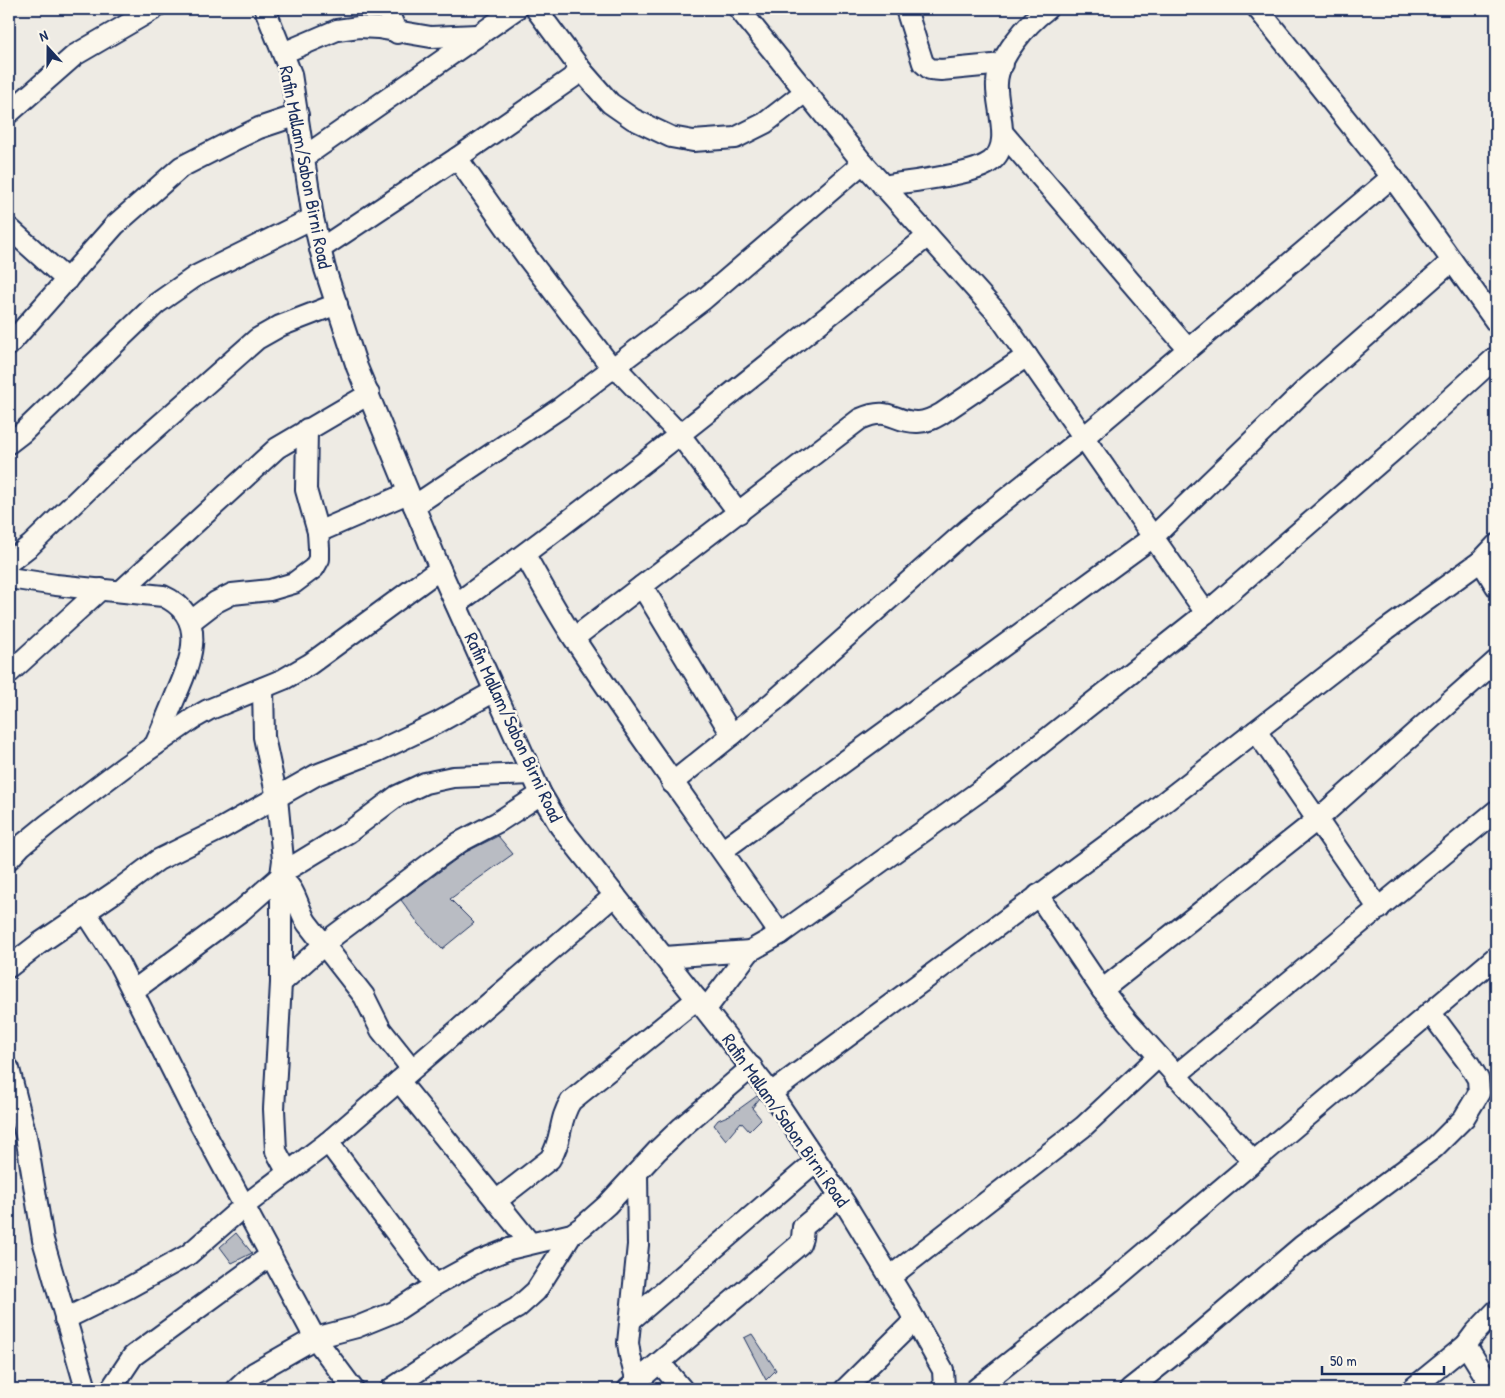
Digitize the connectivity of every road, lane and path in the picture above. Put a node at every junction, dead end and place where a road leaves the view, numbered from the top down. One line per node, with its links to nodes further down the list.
1 (154, 9): 16 (street)
2 (265, 9): 12 (street, Rafin Mallam/Sabon Birni Road)
3 (387, 9): 10 (street)
4 (516, 9): 11 (street)
5 (536, 9): 14 (street)
6 (739, 9): 15 (street)
7 (906, 9): 13 (street)
8 (1047, 9): 13 (street)
9 (1258, 9): 22 (street)
10 (398, 32): 11 (street); 12 (street)
11 (477, 35): 19 (street)
12 (283, 53): 17 (street, Rafin Mallam/Sabon Birni Road)
13 (1003, 64): 18 (street)
14 (582, 71): 15 (street); 20 (street)
15 (805, 92): 21 (street)
16 (9, 114)
17 (298, 115): 19 (street, Rafin Mallam/Sabon Birni Road); 29 (street)
18 (1002, 133): 23 (street); 33 (street)
19 (304, 157): 24 (street, Rafin Mallam/Sabon Birni Road)
20 (457, 158): 27 (street); 36 (street)
21 (863, 163): 23 (street); 36 (street)
22 (1392, 177): 28 (street); 33 (street)
23 (883, 186): 26 (street)
24 (313, 218): 27 (street, Rafin Mallam/Sabon Birni Road); 41 (street)
25 (9, 228): 29 (street)
26 (928, 236): 34 (street); 39 (street)
27 (320, 249): 30 (street, Rafin Mallam/Sabon Birni Road)
28 (1452, 261): 31 (street); 45 (street)
29 (67, 280): 32 (street)
30 (337, 304): 37 (street, Rafin Mallam/Sabon Birni Road); 49 (street)
31 (1496, 322)
32 (9, 345)
33 (1188, 349): 40 (street)
34 (1027, 356): 40 (street); 43 (street)
35 (1496, 357): 56 (street)
36 (612, 368): 39 (street); 42 (street)
37 (369, 394): 38 (street); 42 (street, Rafin Mallam/Sabon Birni Road)
38 (307, 429): 44 (street); 54 (street)
39 (680, 435): 43 (street); 47 (street)
40 (1084, 437): 45 (street); 64 (street)
41 (9, 443)
42 (411, 499): 44 (street); 50 (street, Rafin Mallam/Sabon Birni Road)
43 (739, 512): 52 (street)
44 (318, 532): 57 (street)
45 (1153, 537): 56 (street); 72 (street)
46 (1496, 545): 48 (street)
47 (525, 555): 55 (street); 58 (street)
48 (1481, 561): 53 (street); 63 (street)
49 (9, 562)
50 (440, 569): 55 (street, Rafin Mallam/Sabon Birni Road); 61 (street)
51 (9, 578): 54 (street)
52 (642, 586): 58 (street); 64 (street)
53 (1496, 586)
54 (111, 590): 57 (street); 60 (street)
55 (456, 604): 62 (street, Rafin Mallam/Sabon Birni Road)
56 (1206, 613): 79 (street)
57 (190, 622): 65 (street)
58 (574, 638): 67 (street)
59 (1496, 661): 71 (street)
60 (9, 673)
61 (263, 688): 65 (street); 69 (street)
62 (495, 691): 66 (street, Rafin Mallam/Sabon Birni Road); 69 (street)
63 (1256, 730): 71 (street); 76 (street)
64 (732, 735): 67 (street)
65 (155, 745): 73 (street)
66 (532, 774): 68 (street, Rafin Mallam/Sabon Birni Road); 74 (street)
67 (672, 783): 72 (street)
68 (542, 794): 75 (street, Rafin Mallam/Sabon Birni Road); 80 (street)
69 (277, 798): 74 (street); 78 (street)
70 (1496, 811): 77 (street)
71 (1318, 819): 77 (street); 86 (street)
72 (722, 850): 79 (street)
73 (9, 859)
74 (281, 877): 80 (street); 85 (street); 87 (street)
75 (615, 895): 82 (street, Rafin Mallam/Sabon Birni Road); 93 (street)
76 (1038, 895): 86 (street); 95 (street)
77 (1378, 909): 94 (street)
78 (86, 911): 84 (street); 87 (street)
79 (780, 934): 81 (street)
80 (324, 944): 85 (street); 93 (street)
81 (750, 951): 82 (street); 88 (street)
82 (664, 957): 88 (street, Rafin Mallam/Sabon Birni Road)
83 (1496, 957): 89 (street)
84 (9, 967)
85 (281, 983): 99 (street)
86 (1102, 990): 90 (street)
87 (133, 991): 103 (street)
88 (701, 1004): 91 (street, Rafin Mallam/Sabon Birni Road); 102 (street)
89 (1430, 1012): 98 (street); 126 (street)
90 (1158, 1057): 94 (street); 107 (street)
91 (752, 1067): 95 (street, Rafin Mallam/Sabon Birni Road); 100 (street)
92 (9, 1069): 110 (street)
93 (406, 1075): 96 (street); 102 (street)
94 (1175, 1076): 98 (street)
95 (771, 1092): 97 (street, Rafin Mallam/Sabon Birni Road)
96 (328, 1142): 99 (street); 108 (street)
97 (816, 1161): 101 (street, Rafin Mallam/Sabon Birni Road); 111 (street)
98 (1253, 1161): 125 (street)
99 (288, 1173): 103 (street)
100 (637, 1173): 104 (street); 111 (street)
101 (840, 1196): 107 (street, Rafin Mallam/Sabon Birni Road); 115 (street)
102 (496, 1200): 105 (street)
103 (244, 1206): 106 (street); 110 (street)
104 (572, 1234): 105 (street); 121 (street)
105 (530, 1243): 108 (street)
106 (271, 1255): 113 (street); 118 (street)
107 (890, 1277): 112 (street, Rafin Mallam/Sabon Birni Road)
108 (435, 1285): 113 (street)
109 (1496, 1311): 114 (street)
110 (65, 1319): 117 (street)
111 (631, 1320): 116 (street)
112 (915, 1320): 123 (street); 124 (street, Rafin Mallam/Sabon Birni Road)
113 (315, 1338): 119 (street); 120 (street)
114 (1466, 1345): 127 (street); 128 (street)
115 (660, 1363): 116 (street); 122 (street)
116 (633, 1386)
117 (86, 1389)
118 (111, 1389)
119 (237, 1389)
120 (353, 1389)
121 (391, 1389)
122 (682, 1389)
123 (845, 1389)
124 (944, 1389)
125 (976, 1389)
126 (1130, 1389)
127 (1412, 1389)
128 (1493, 1389)

